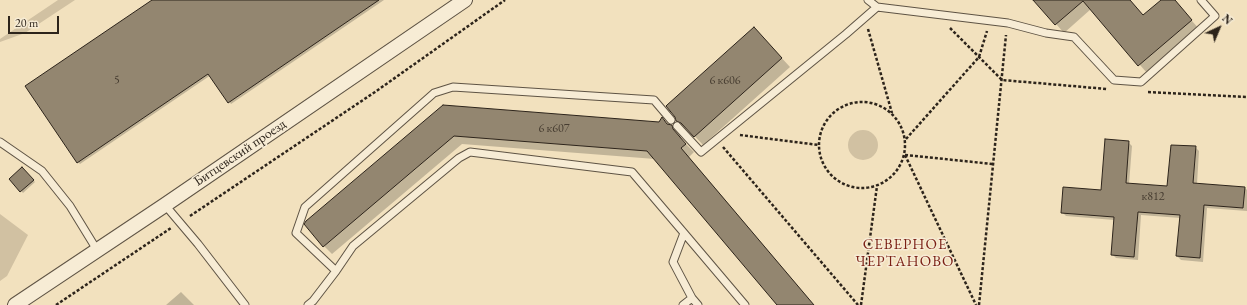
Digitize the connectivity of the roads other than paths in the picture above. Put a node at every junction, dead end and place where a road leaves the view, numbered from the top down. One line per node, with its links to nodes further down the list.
1 (465, 0): 8 (street, Битцевский проезд)
2 (868, 0): 4 (lane)
3 (1201, 0): 4 (lane)
4 (877, 8): 6 (lane)
5 (671, 120): 11 (lane)
6 (677, 126)
7 (0, 142): 10 (lane)
8 (165, 205): 10 (street, Битцевский проезд); 14 (lane)
9 (684, 233): 11 (lane); 12 (lane); 18 (lane)
10 (97, 250): 13 (street, Битцевский проезд)
11 (336, 272): 15 (lane)
12 (692, 298): 16 (lane); 17 (lane)
13 (15, 305)
14 (245, 305)
15 (308, 305)
16 (683, 305)
17 (698, 305)
18 (744, 305)

